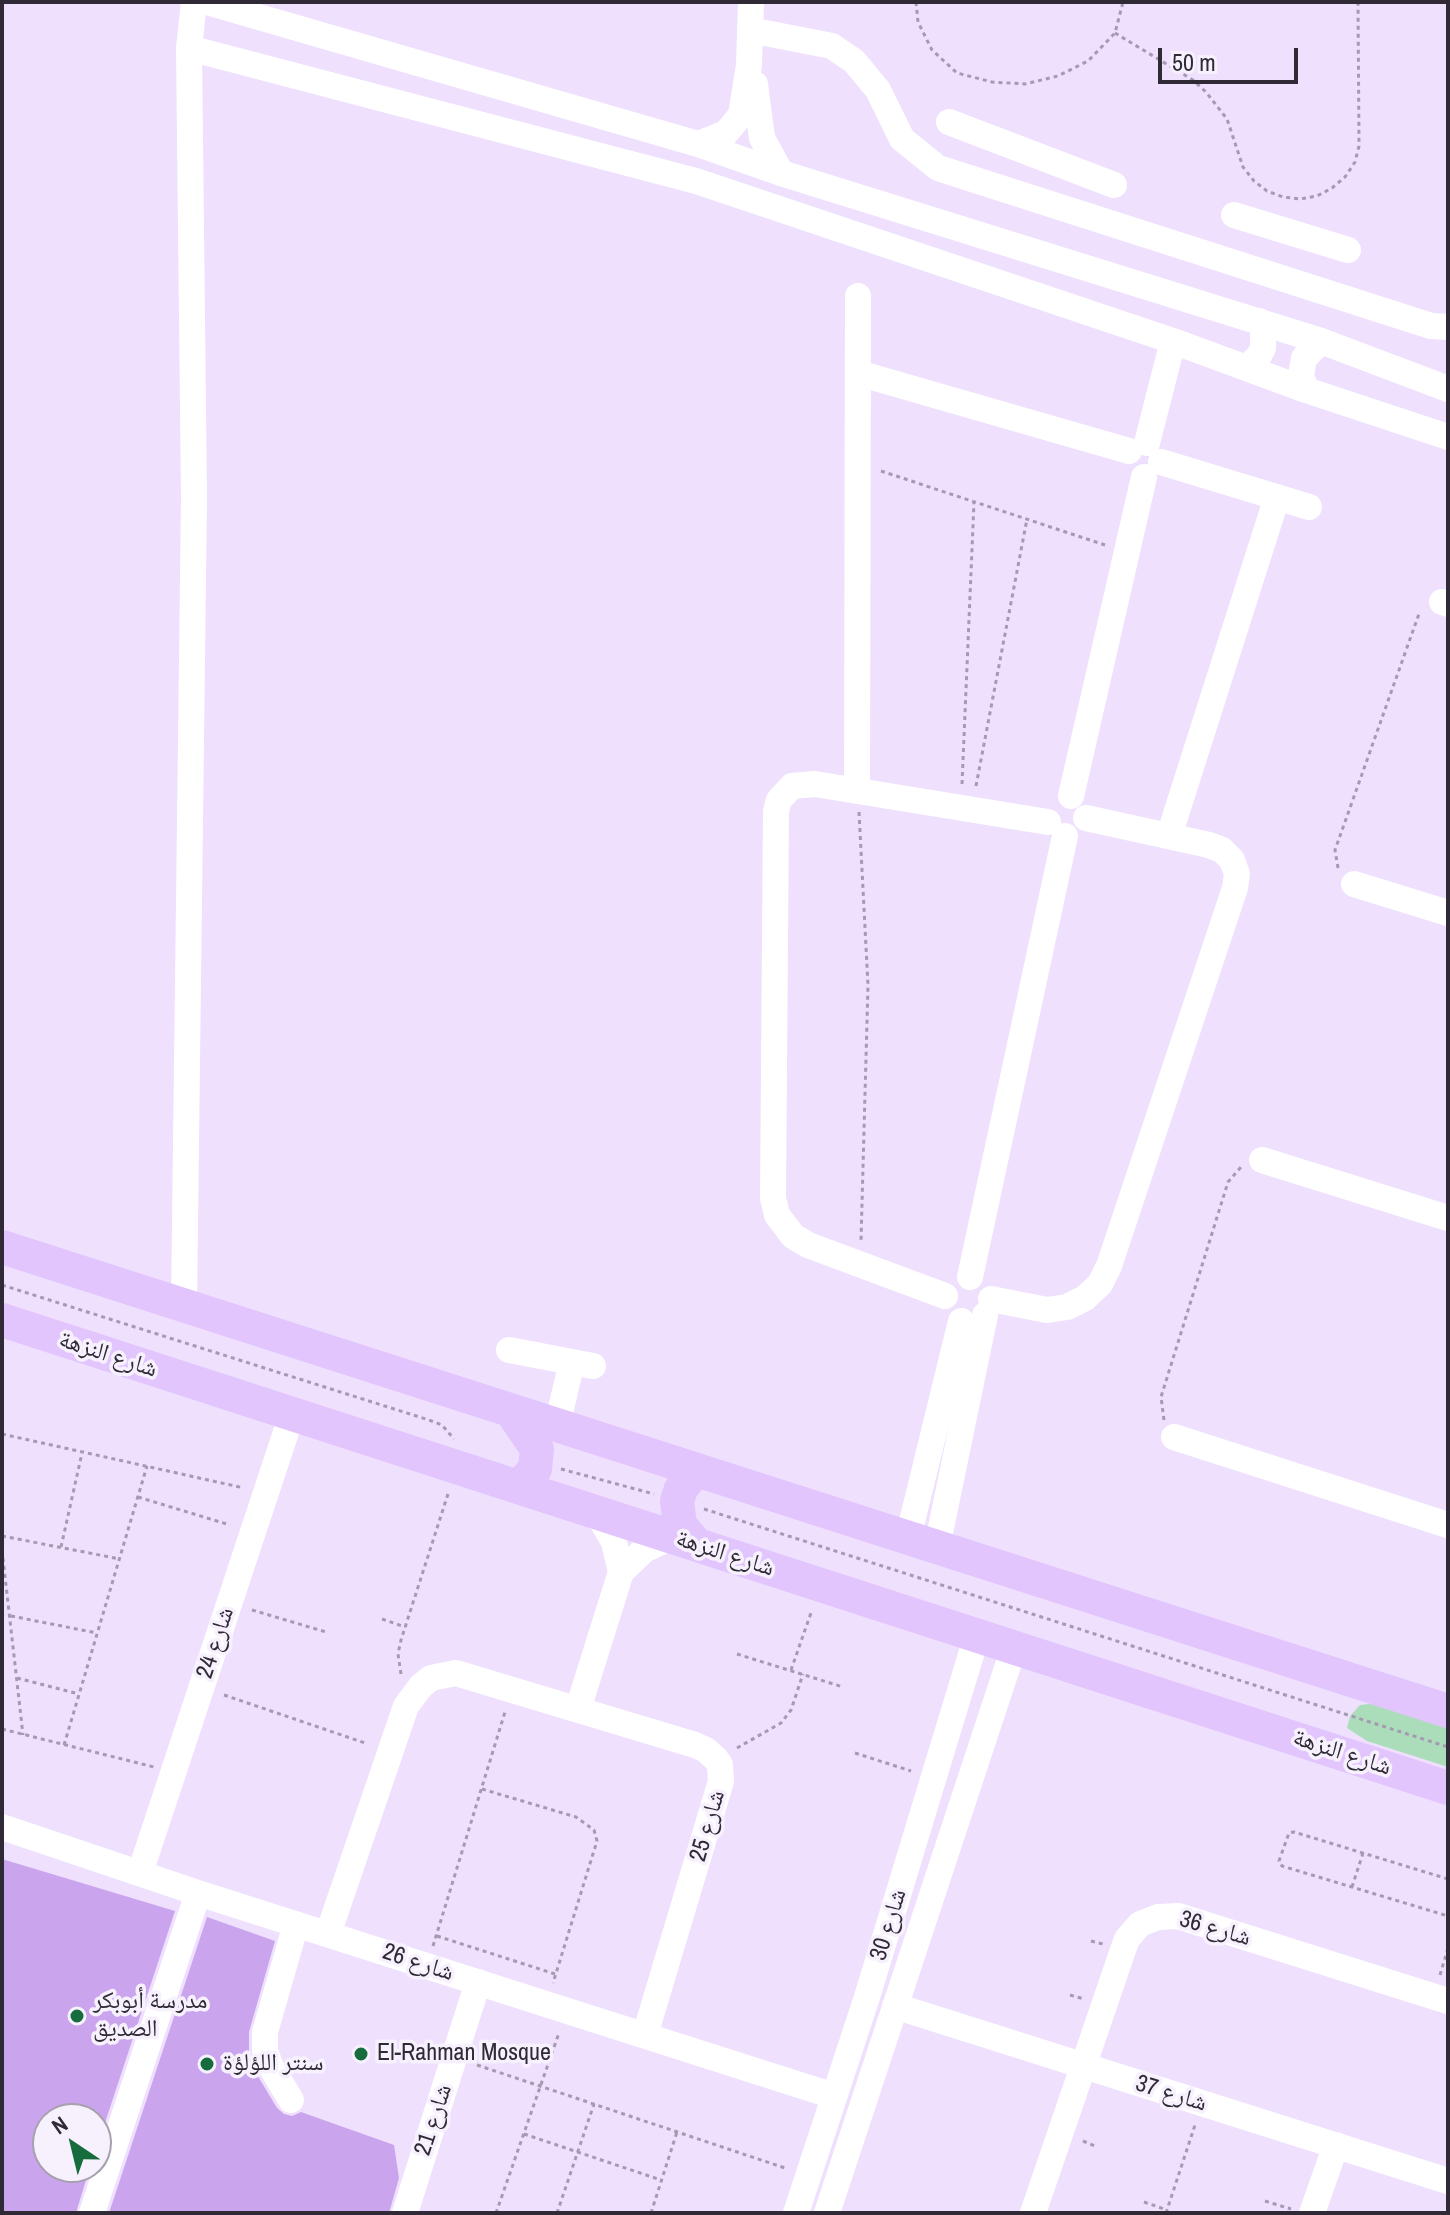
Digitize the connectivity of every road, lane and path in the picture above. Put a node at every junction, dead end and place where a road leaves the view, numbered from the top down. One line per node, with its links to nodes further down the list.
1 (194, 2): 9 (street)
2 (207, 2): 12 (street)
3 (751, 2): 7 (street)
4 (916, 2): 8 (path)
5 (1123, 2): 8 (path)
6 (1358, 2): 8 (path)
7 (750, 30): 10 (street); 16 (street)
8 (1115, 33)
9 (189, 48): 24 (street); 54 (street)
10 (749, 65): 12 (street); 14 (street)
11 (949, 122): 13 (street)
12 (698, 144): 14 (street)
13 (1045, 159): 15 (street); 16 (street)
14 (781, 173): 22 (street)
15 (1114, 185)
16 (1033, 198): 20 (street)
17 (1234, 215): 18 (street)
18 (1271, 228): 19 (street); 20 (street)
19 (1348, 250)
20 (1256, 271): 23 (street)
21 (858, 296): 27 (street)
22 (1259, 321): 25 (street); 26 (street)
23 (1448, 327)
24 (1173, 341): 26 (street); 31 (street)
25 (1321, 341): 28 (street); 29 (street)
26 (1246, 368): 29 (street)
27 (858, 373): 31 (street); 32 (street)
28 (1448, 389)
29 (1306, 390): 30 (street)
30 (1448, 437)
31 (1145, 458): 33 (street); 37 (street)
32 (858, 464): 34 (path); 39 (street)
33 (1277, 497): 35 (street); 44 (street)
34 (974, 502): 36 (path); 41 (path)
35 (1309, 507)
36 (1027, 519): 37 (path); 41 (path)
37 (1127, 552): 40 (street)
38 (1445, 603): 45 (path)
39 (857, 791): 41 (street); 50 (path); 50 (street)
40 (1071, 796): 42 (street); 43 (street)
41 (966, 809): 43 (street)
42 (1086, 818): 43 (street); 44 (street)
43 (1056, 829): 51 (street)
44 (1169, 836): 55 (street)
45 (1354, 884): 46 (street)
46 (1448, 913)
47 (1262, 1160): 48 (street); 62 (path)
48 (1448, 1218)
49 (2, 1247): 54 (main road)
50 (860, 1264): 53 (street)
51 (970, 1277): 53 (street); 55 (street)
52 (2, 1285): 64 (path)
53 (945, 1296): 55 (street)
54 (184, 1306): 58 (main road)
55 (979, 1312): 77 (street)
56 (2, 1320): 59 (main road, شارع النزهة)
57 (509, 1350): 60 (street)
58 (511, 1411): 60 (main road); 67 (main road)
59 (292, 1414): 64 (main road, شارع النزهة); 69 (street, شارع 24)
60 (557, 1425): 66 (main road)
61 (2, 1434): 63 (path)
62 (1174, 1437): 73 (street)
63 (82, 1452): 65 (path); 78 (path)
64 (456, 1454): 67 (main road, شارع النزهة); 88 (path)
65 (147, 1466): 69 (path); 70 (path)
66 (699, 1471): 71 (main road); 77 (main road)
67 (528, 1475): 68 (path); 72 (main road, شارع النزهة)
68 (608, 1480): 71 (path); 72 (path)
69 (266, 1493): 74 (street, شارع 24)
70 (138, 1497): 74 (path); 80 (path)
71 (677, 1501): 76 (main road); 83 (path)
72 (597, 1513): 76 (main road, شارع النزهة); 81 (street)
73 (1448, 1525)
74 (253, 1532): 84 (street, شارع 24)
75 (2, 1536): 78 (path)
76 (684, 1541): 81 (street); 82 (main road, شارع النزهة)
77 (922, 1543): 105 (main road)
78 (61, 1547): 80 (path)
79 (2, 1550): 86 (path)
80 (120, 1559): 91 (path)
81 (621, 1572): 104 (street)
82 (820, 1585): 89 (main road, شارع النزهة); 94 (path)
83 (960, 1589): 85 (path); 89 (path)
84 (229, 1604): 90 (path); 98 (street, شارع 24)
85 (1024, 1610): 92 (path); 109 (path)
86 (10, 1616): 91 (path); 96 (path)
87 (382, 1619): 88 (path)
88 (405, 1627): 101 (path)
89 (963, 1631): 92 (main road, شارع النزهة); 102 (street, شارع 30)
90 (326, 1632)
91 (97, 1633): 100 (path)
92 (1014, 1647): 103 (street, شارع 30); 115 (main road, شارع النزهة)
93 (737, 1654): 94 (path)
94 (791, 1670): 95 (path)
95 (803, 1674): 97 (path); 112 (path)
96 (17, 1678): 100 (path); 107 (path)
97 (843, 1687)
98 (201, 1688): 110 (path); 113 (street, شارع 24)
99 (512, 1690): 101 (street, شارع 25); 104 (street, شارع 25); 116 (path)
100 (79, 1694): 108 (path)
101 (412, 1695): 110 (street)
102 (959, 1696): 103 (street); 114 (street, شارع 30)
103 (994, 1707): 132 (street, شارع 30)
104 (578, 1709): 112 (street, شارع 25)
105 (1448, 1711)
106 (2, 1729): 107 (path)
107 (23, 1735): 108 (path)
108 (64, 1745): 113 (path)
109 (1448, 1747)
110 (390, 1751): 125 (street)
111 (855, 1753): 114 (path)
112 (716, 1759): 134 (street, شارع 25)
113 (174, 1772): 119 (street, شارع 24)
114 (934, 1778): 138 (street, شارع 30)
115 (1448, 1788)
116 (482, 1789): 126 (path); 129 (path)
117 (2, 1827): 119 (street, شارع 26)
118 (1363, 1853): 120 (path); 121 (path); 121 (path)
119 (140, 1873): 122 (street, شارع 26)
120 (1448, 1879)
121 (1352, 1887): 123 (path)
122 (198, 1893): 124 (street, شارع 26); 153 (street)
123 (1448, 1916)
124 (296, 1924): 125 (street, شارع 26); 139 (street)
125 (328, 1934): 128 (street, شارع 26)
126 (436, 1935): 128 (path); 129 (path)
127 (1448, 1948): 131 (path)
128 (427, 1966): 130 (street, شارع 26)
129 (555, 1974): 133 (path)
130 (478, 1982): 133 (street, شارع 26); 135 (street, شارع 21)
131 (1441, 1999): 136 (street, شارع 36)
132 (895, 2006): 136 (street, شارع 37); 159 (street, شارع 30)
133 (557, 2007): 134 (street, شارع 26); 137 (path)
134 (645, 2035): 138 (street, شارع 26)
135 (454, 2057): 137 (path); 154 (street, شارع 21)
136 (1082, 2066): 140 (street, شارع 37); 160 (street, شارع 36)
137 (541, 2086): 141 (path); 143 (path)
138 (834, 2096): 146 (street, شارع 30)
139 (291, 2100)
140 (1202, 2103): 144 (street, شارع 37); 151 (path)
141 (594, 2104): 142 (path); 145 (path)
142 (677, 2132): 146 (path); 147 (path)
143 (524, 2134): 145 (path); 155 (path)
144 (1336, 2145): 148 (street, شارع 37); 152 (street)
145 (578, 2152): 147 (path); 156 (path)
146 (808, 2176): 158 (street, شارع 30)
147 (661, 2180): 157 (path)
148 (1448, 2181)
149 (1265, 2201): 152 (path)
150 (1144, 2202): 151 (path)
151 (1167, 2211)
152 (1302, 2211)
153 (92, 2213)
154 (405, 2213)
155 (496, 2213)
156 (557, 2213)
157 (651, 2213)
158 (796, 2213)
159 (827, 2213)
160 (1033, 2213)

